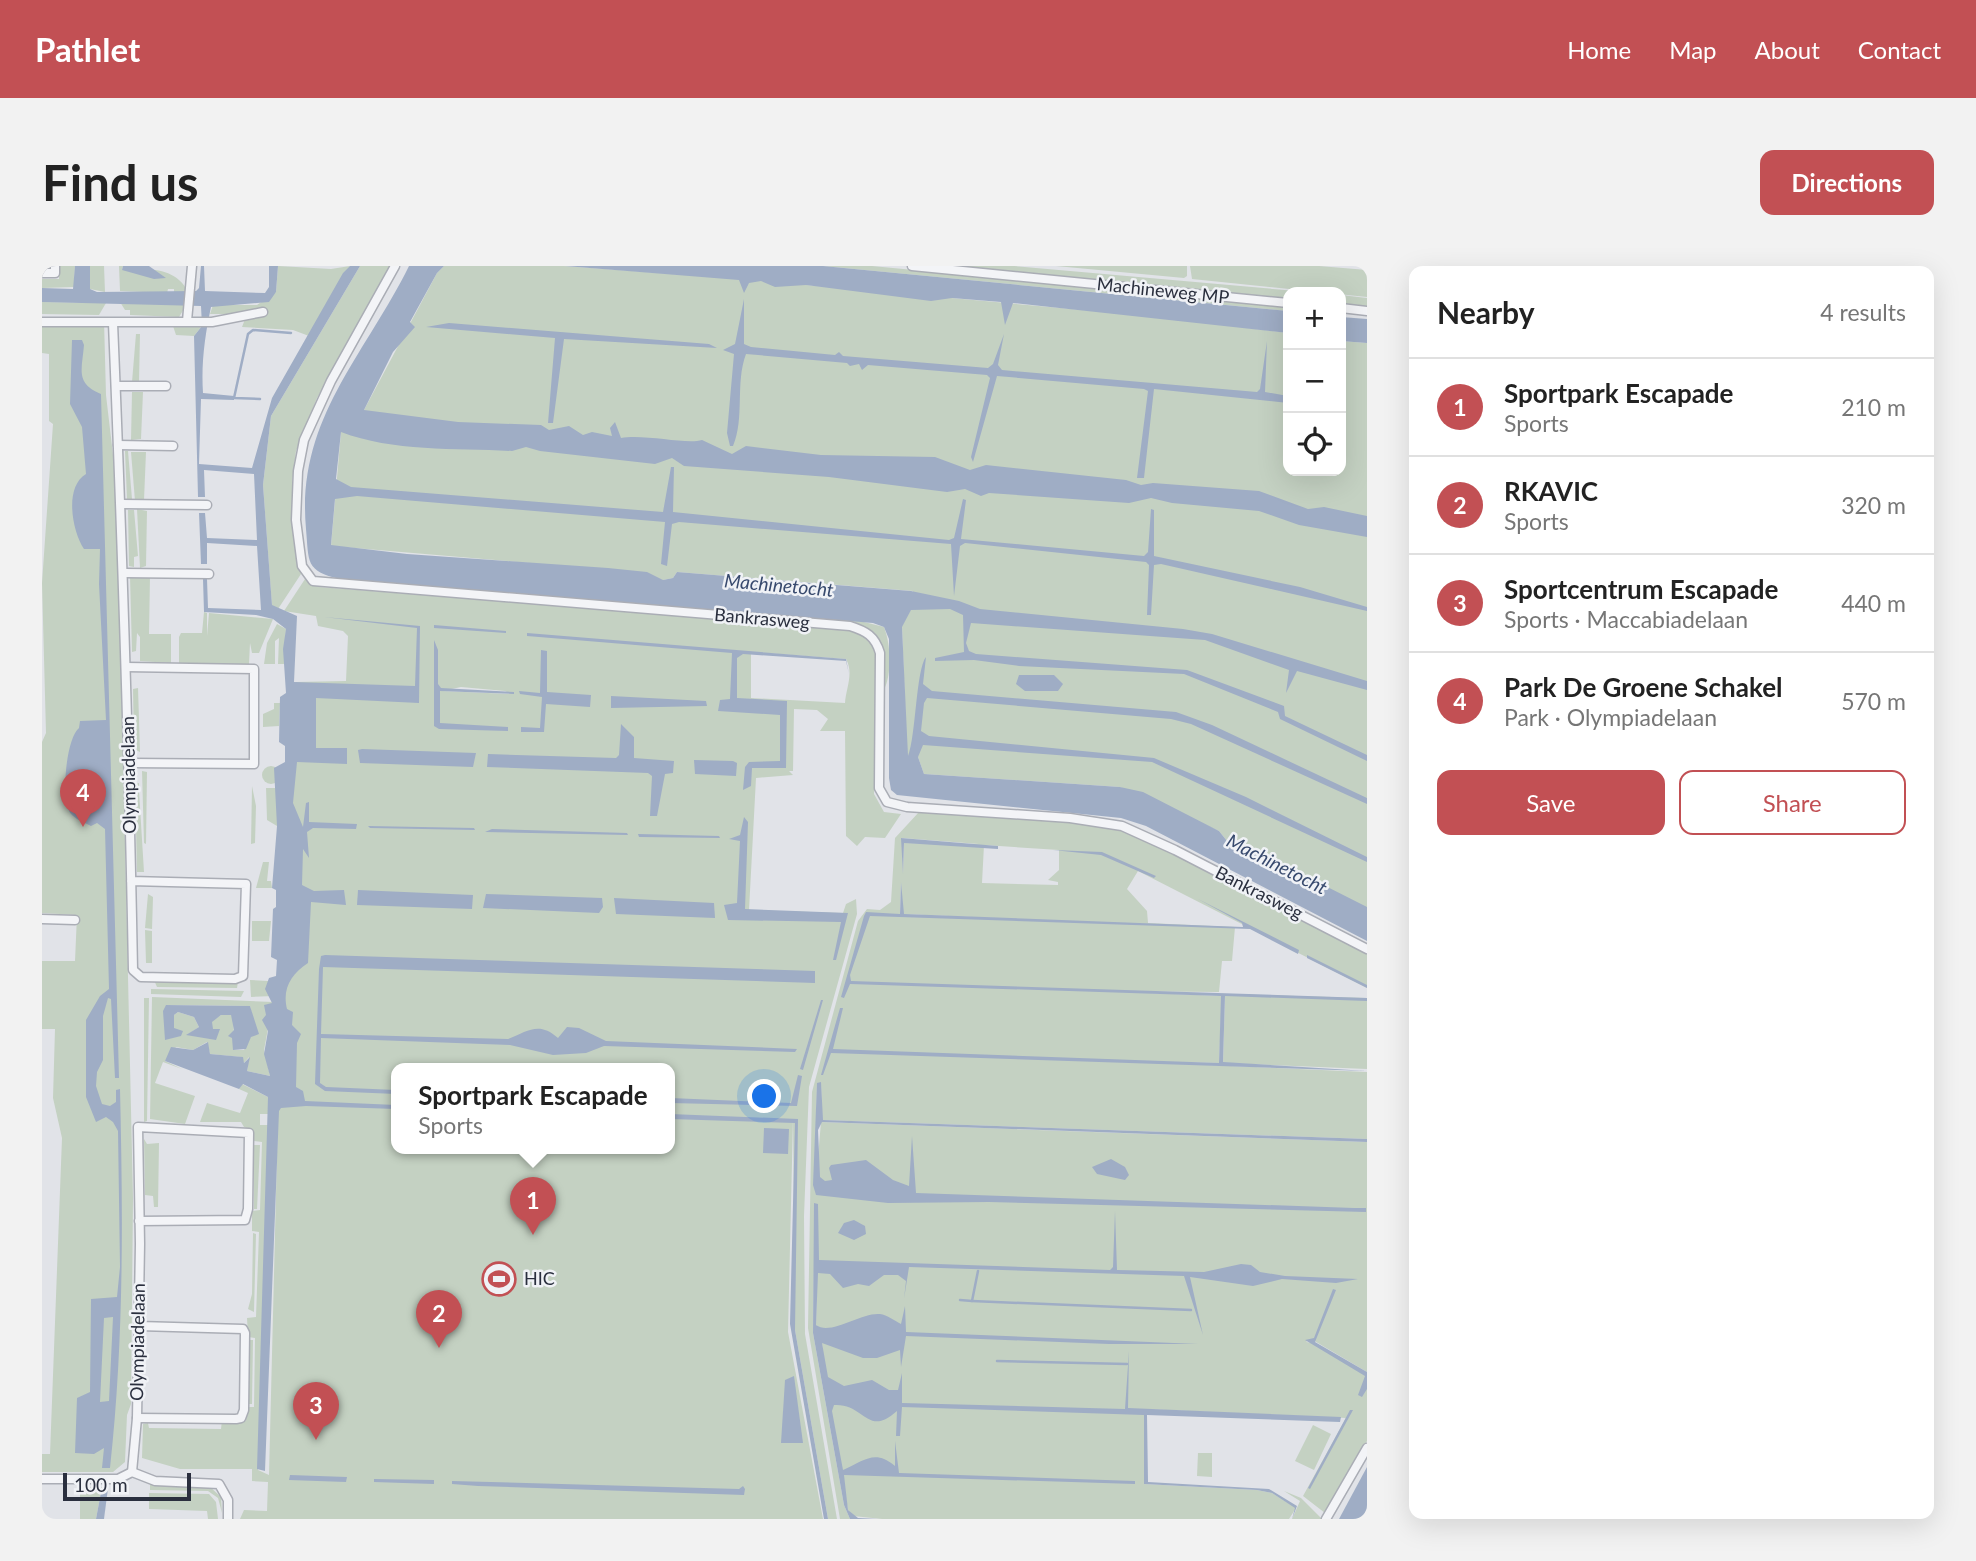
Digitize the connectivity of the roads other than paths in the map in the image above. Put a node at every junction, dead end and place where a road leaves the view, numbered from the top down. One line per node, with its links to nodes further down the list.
1 (55, 266): 5 (street)
2 (192, 266): 10 (street)
3 (395, 266): 26 (street, Bankrasweg)
4 (912, 266): 6 (street, Machineweg MP)
5 (42, 273)
6 (1283, 303)
7 (1346, 309): 8 (street)
8 (1367, 311)
9 (263, 312): 10 (street)
10 (187, 321): 12 (street)
11 (42, 322): 12 (street)
12 (113, 323): 13 (street, Olympiadelaan)
13 (116, 386): 14 (street); 15 (street, Olympiadelaan)
14 (166, 386)
15 (118, 445): 16 (street); 17 (street, Olympiadelaan)
16 (173, 446)
17 (122, 505): 18 (street); 19 (street, Olympiadelaan)
18 (207, 505)
19 (125, 573): 20 (street); 21 (street, Olympiadelaan)
20 (209, 574)
21 (126, 667): 22 (street, Olympiadelaan); 22 (street)
22 (130, 762): 23 (street, Olympiadelaan)
23 (131, 881): 23 (street, Olympiadelaan)
24 (42, 919): 25 (street)
25 (75, 920)
26 (1367, 949)
27 (139, 1221): 27 (street, Olympiadelaan); 28 (street, Olympiadelaan)
28 (139, 1326): 29 (street, Olympiadelaan); 29 (street)
29 (137, 1419): 31 (street, Olympiadelaan)
30 (1367, 1448): 34 (street)
31 (132, 1472): 32 (street); 33 (street)
32 (42, 1479)
33 (228, 1519)
34 (1326, 1519)

